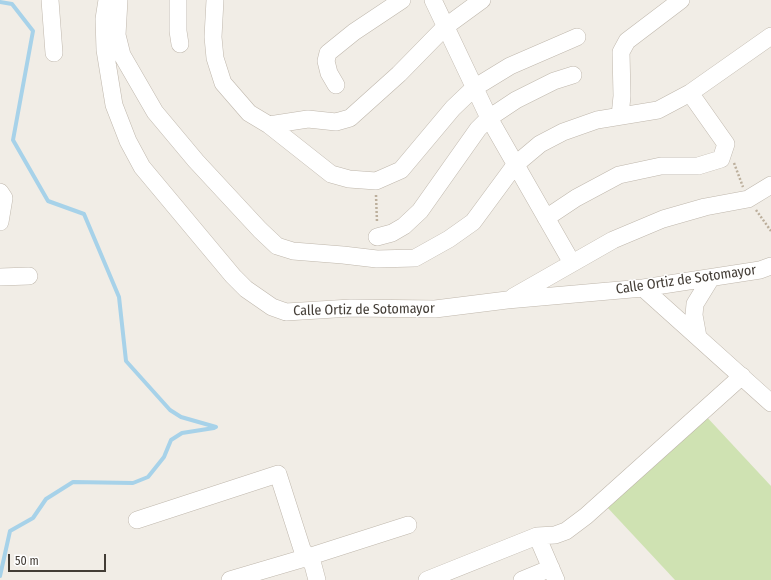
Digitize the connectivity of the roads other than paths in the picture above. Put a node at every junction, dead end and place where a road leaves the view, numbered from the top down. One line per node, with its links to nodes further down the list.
1 (50, 0): 14 (street)
2 (107, 0): 34 (street, Calle Ortiz de Sotomayor)
3 (119, 0): 22 (street)
4 (178, 0): 13 (street)
5 (215, 0): 21 (street)
6 (402, 0): 16 (street)
7 (433, 0): 10 (street)
8 (482, 0): 10 (street)
9 (681, 0): 19 (street)
10 (445, 27): 17 (street); 21 (street)
11 (771, 36): 18 (street)
12 (577, 37): 17 (street)
13 (180, 44)
14 (54, 53)
15 (573, 74): 20 (street)
16 (336, 85)
17 (474, 88): 20 (street); 21 (street)
18 (690, 93): 19 (street); 25 (street)
19 (620, 116): 22 (street)
20 (489, 118): 22 (street); 27 (street)
21 (269, 125)
22 (515, 165): 25 (street)
23 (771, 185): 28 (street)
24 (0, 192): 26 (street)
25 (546, 218): 28 (street)
26 (0, 222)
27 (377, 237)
28 (572, 263): 34 (street)
29 (771, 266): 32 (street, Calle Ortiz de Sotomayor)
30 (29, 276): 31 (street)
31 (0, 277)
32 (712, 278): 33 (street, Calle Ortiz de Sotomayor); 35 (street)
33 (643, 288): 34 (street, Calle Ortiz de Sotomayor); 35 (street)
34 (507, 300)
35 (698, 337): 36 (street)
36 (742, 376): 37 (street); 40 (street)
37 (771, 403)
38 (137, 520): 41 (street)
39 (408, 525): 41 (street)
40 (537, 536): 42 (street); 45 (street)
41 (308, 558): 43 (street); 44 (street)
42 (554, 574): 46 (street)
43 (230, 580)
44 (317, 580)
45 (428, 580)
46 (522, 580)

